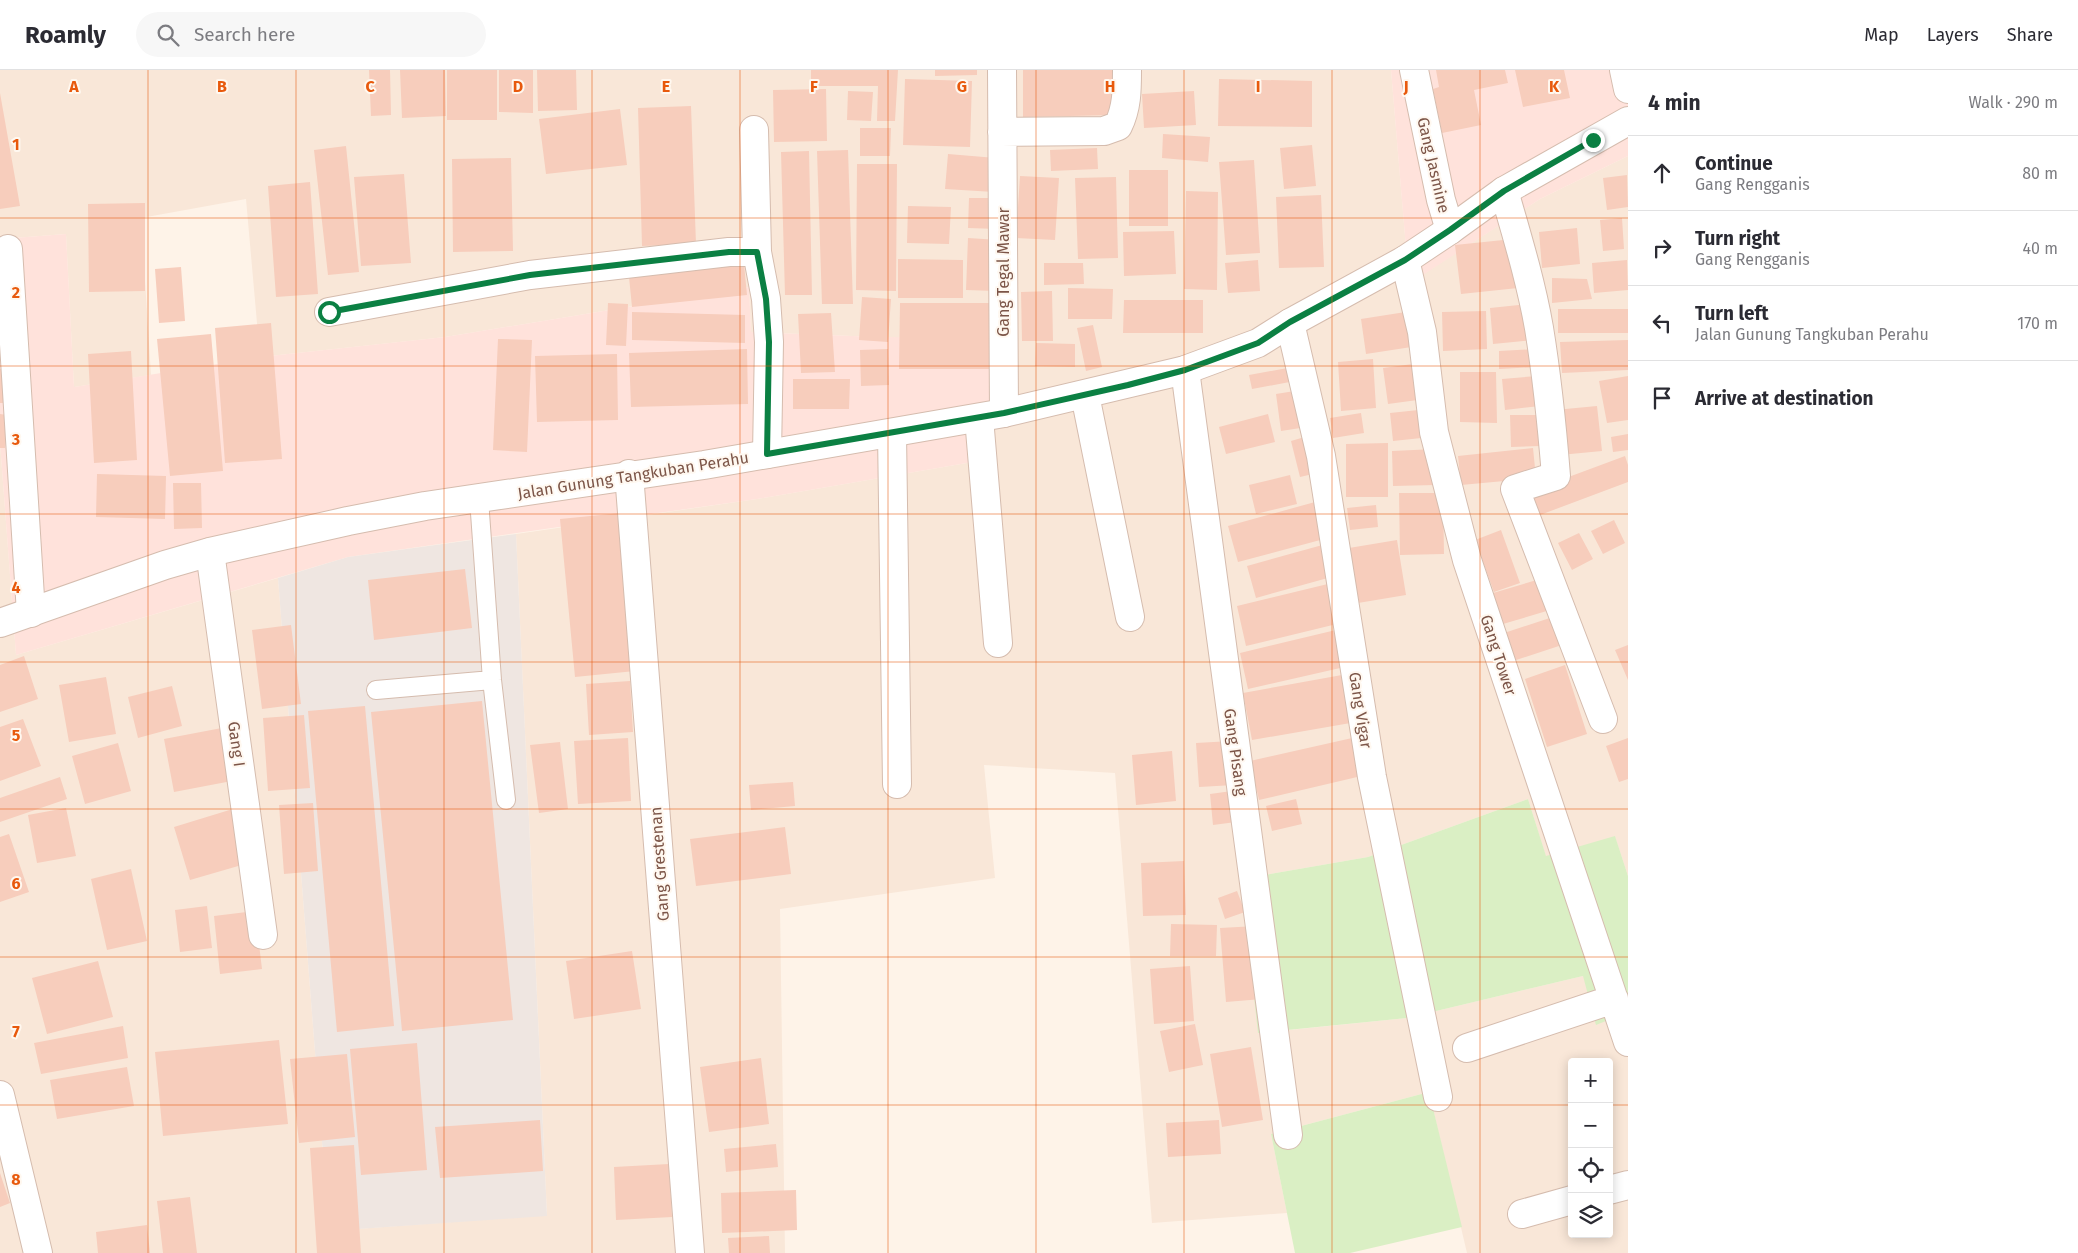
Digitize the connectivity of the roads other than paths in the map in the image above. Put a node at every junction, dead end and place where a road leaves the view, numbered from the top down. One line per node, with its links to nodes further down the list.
1 (1002, 70): 8 (street, Gang Tegal Mawar)
2 (1127, 70): 8 (street)
3 (1414, 70): 10 (street, Gang Jasmine)
4 (1624, 70): 5 (street)
5 (1628, 89)
6 (1628, 121): 9 (street, Jalan Gunung Tangkuban Perahu)
7 (754, 130): 12 (street)
8 (1002, 132): 18 (street, Gang Tegal Mawar)
9 (1504, 191): 10 (street, Jalan Gunung Tangkuban Perahu); 30 (street)
10 (1450, 230): 13 (street, Jalan Gunung Tangkuban Perahu)
11 (8, 249): 24 (street)
12 (757, 252): 14 (street); 20 (street)
13 (1405, 260): 15 (street, Jalan Gunung Tangkuban Perahu); 34 (street, Gang Tower)
14 (329, 312)
15 (1290, 322): 16 (street, Jalan Gunung Tangkuban Perahu); 38 (street, Gang Vigar)
16 (1185, 370): 17 (street, Jalan Gunung Tangkuban Perahu); 39 (street, Gang Pisang)
17 (1085, 395): 18 (street, Jalan Gunung Tangkuban Perahu); 25 (street)
18 (992, 415): 19 (street, Jalan Gunung Tangkuban Perahu); 27 (street, Gang Tegal Mawar)
19 (892, 433): 20 (street, Jalan Gunung Tangkuban Perahu); 31 (street)
20 (767, 454): 21 (street, Jalan Gunung Tangkuban Perahu)
21 (629, 474): 22 (street, Jalan Gunung Tangkuban Perahu); 45 (street, Gang Grestenan)
22 (478, 499): 23 (street, Jalan Gunung Tangkuban Perahu); 28 (lane)
23 (210, 552): 24 (street, Jalan Gunung Tangkuban Perahu); 33 (street, Gang I)
24 (31, 613): 26 (street, Jalan Gunung Tangkuban Perahu)
25 (1130, 616)
26 (0, 624)
27 (998, 643)
28 (492, 680): 29 (lane); 32 (lane)
29 (376, 690)
30 (1603, 719)
31 (896, 784)
32 (506, 800)
33 (263, 935)
34 (1614, 999): 35 (street, Gang Tower); 36 (street)
35 (1628, 1042)
36 (1467, 1048)
37 (0, 1095): 44 (street)
38 (1438, 1097)
39 (1288, 1135)
40 (1628, 1184): 41 (street)
41 (1613, 1189)
42 (1568, 1201): 43 (street)
43 (1522, 1214)
44 (38, 1253)
45 (690, 1253)

